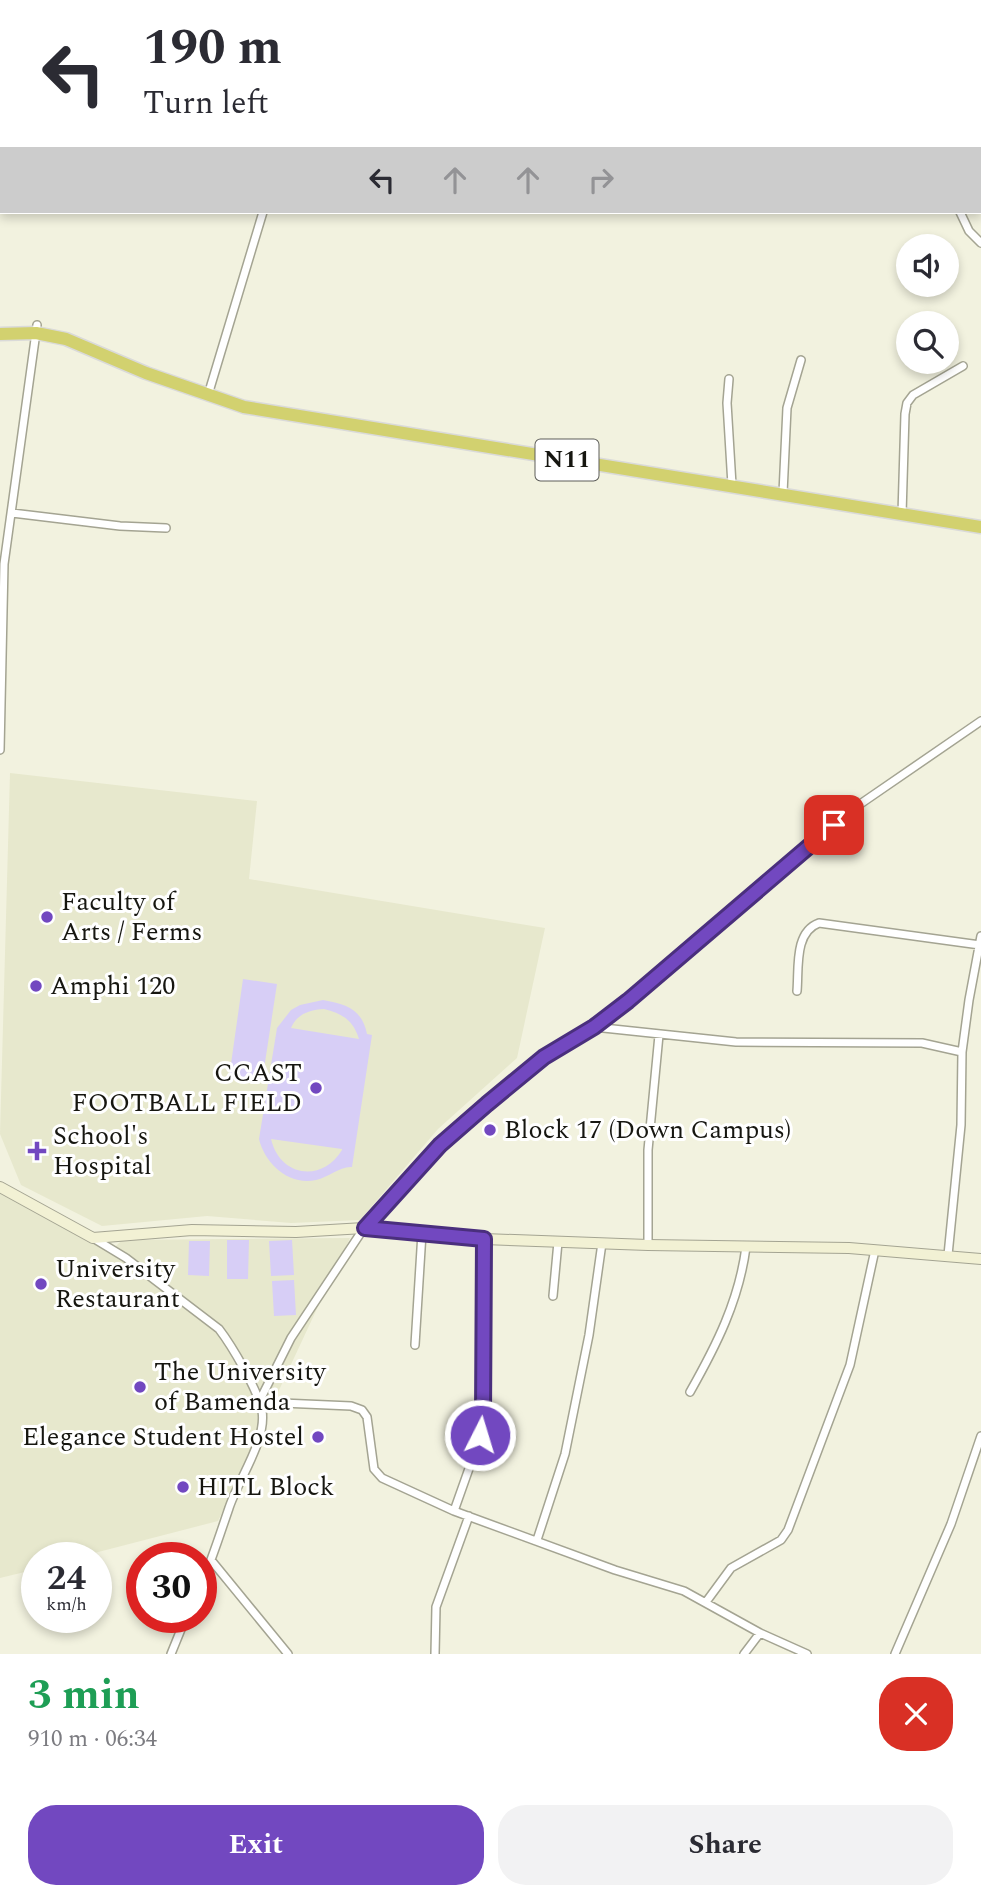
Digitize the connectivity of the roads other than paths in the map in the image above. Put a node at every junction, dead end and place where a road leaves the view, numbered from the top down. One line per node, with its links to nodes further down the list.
1 (262, 214): 10 (street)
2 (961, 214): 3 (street)
3 (981, 243)
4 (0, 327): 5 (highway, N11)
5 (37, 329): 6 (highway, N11); 10 (highway, N11); 13 (street)
6 (0, 334)
7 (801, 360): 12 (street)
8 (963, 366): 14 (street)
9 (729, 379): 11 (street)
10 (208, 396): 11 (highway, N11)
11 (732, 485): 12 (highway, N11)
12 (783, 494): 14 (highway, N11)
13 (12, 513): 16 (street); 18 (street)
14 (902, 515): 15 (highway, N11)
15 (981, 527)
16 (166, 528)
17 (981, 721): 21 (street)
18 (0, 750)
19 (980, 941): 20 (street); 23 (street)
20 (797, 991)
21 (594, 1027): 22 (street); 25 (street)
22 (659, 1035): 23 (street); 31 (street)
23 (962, 1052): 34 (street)
24 (0, 1187): 27 (street)
25 (365, 1228): 26 (street); 27 (street); 39 (street)
26 (422, 1233): 28 (street); 37 (street)
27 (93, 1238): 39 (street)
28 (484, 1239): 29 (street); 41 (street)
29 (558, 1241): 30 (street); 36 (street)
30 (602, 1243): 31 (street); 43 (street)
31 (648, 1245): 32 (street)
32 (746, 1247): 33 (street); 38 (street)
33 (875, 1250): 34 (street); 46 (street)
34 (948, 1255): 35 (street)
35 (981, 1259)
36 (553, 1296)
37 (415, 1345)
38 (690, 1392)
39 (259, 1402): 41 (street); 44 (street)
40 (981, 1436): 54 (street)
41 (454, 1511): 42 (street)
42 (469, 1516): 43 (street); 51 (street)
43 (537, 1540): 46 (street)
44 (217, 1542)
45 (217, 1567): 50 (street)
46 (706, 1602): 48 (street)
47 (180, 1633): 49 (street)
48 (760, 1633): 52 (street); 53 (street)
49 (171, 1654)
50 (288, 1654)
51 (435, 1654)
52 (744, 1654)
53 (807, 1654)
54 (895, 1654)

